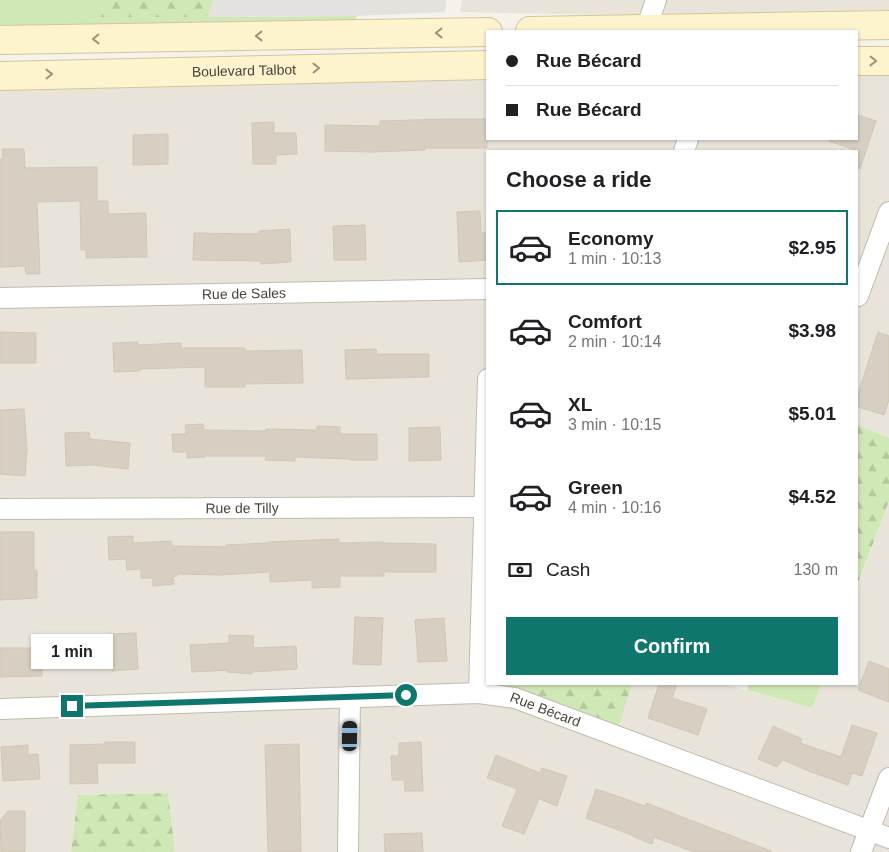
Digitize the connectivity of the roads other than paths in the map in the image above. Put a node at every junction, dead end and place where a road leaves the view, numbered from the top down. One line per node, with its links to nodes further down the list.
1 (656, 0): 3 (street)
2 (889, 25): 5 (main road)
3 (646, 29): 4 (main road); 5 (main road)
4 (588, 30)
5 (726, 30)
6 (486, 32): 7 (main road, one-way to 7)
7 (0, 40)
8 (858, 61): 9 (main road, one-way to 9)
9 (889, 61)
10 (486, 65): 11 (main road, Boulevard Talbot, one-way to 10)
11 (0, 76)
12 (889, 212): 14 (street)
13 (486, 289): 15 (street, Rue de Sales)
14 (858, 296)
15 (0, 298)
16 (486, 443): 17 (street)
17 (484, 507): 18 (street, Rue de Tilly); 19 (street)
18 (0, 508)
19 (479, 693): 20 (street, Rue Bécard); 23 (street, Rue Bécard)
20 (350, 697): 21 (street, Rue Bécard); 25 (street)
21 (0, 709)
22 (889, 778): 23 (street)
23 (869, 831): 24 (street, Rue Bécard); 26 (street)
24 (889, 838)
25 (348, 852)
26 (860, 852)

